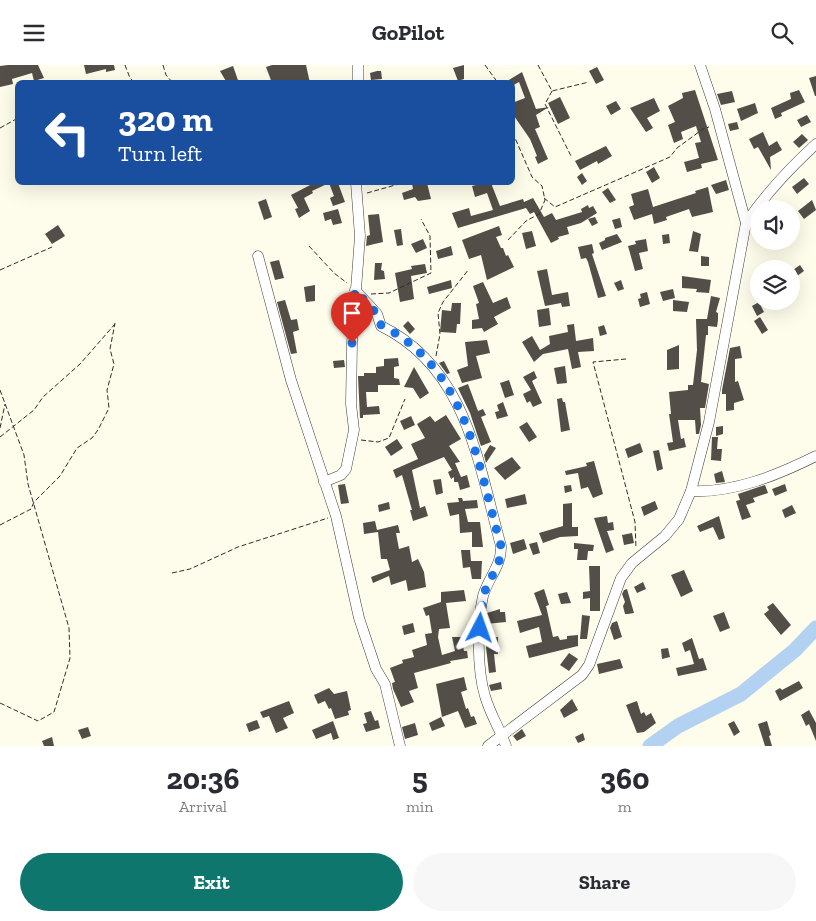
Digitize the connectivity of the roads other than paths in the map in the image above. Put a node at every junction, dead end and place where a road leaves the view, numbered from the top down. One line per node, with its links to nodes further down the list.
1 (358, 65): 3 (street)
2 (700, 65): 6 (street)
3 (358, 80)
4 (816, 144): 6 (street)
5 (356, 185): 8 (street)
6 (746, 223): 11 (street)
7 (258, 256): 10 (street)
8 (358, 293): 10 (street); 12 (street)
9 (816, 456): 11 (street)
10 (324, 482): 13 (street)
11 (690, 491): 12 (street)
12 (504, 741): 14 (street)
13 (400, 746)
14 (488, 746)

